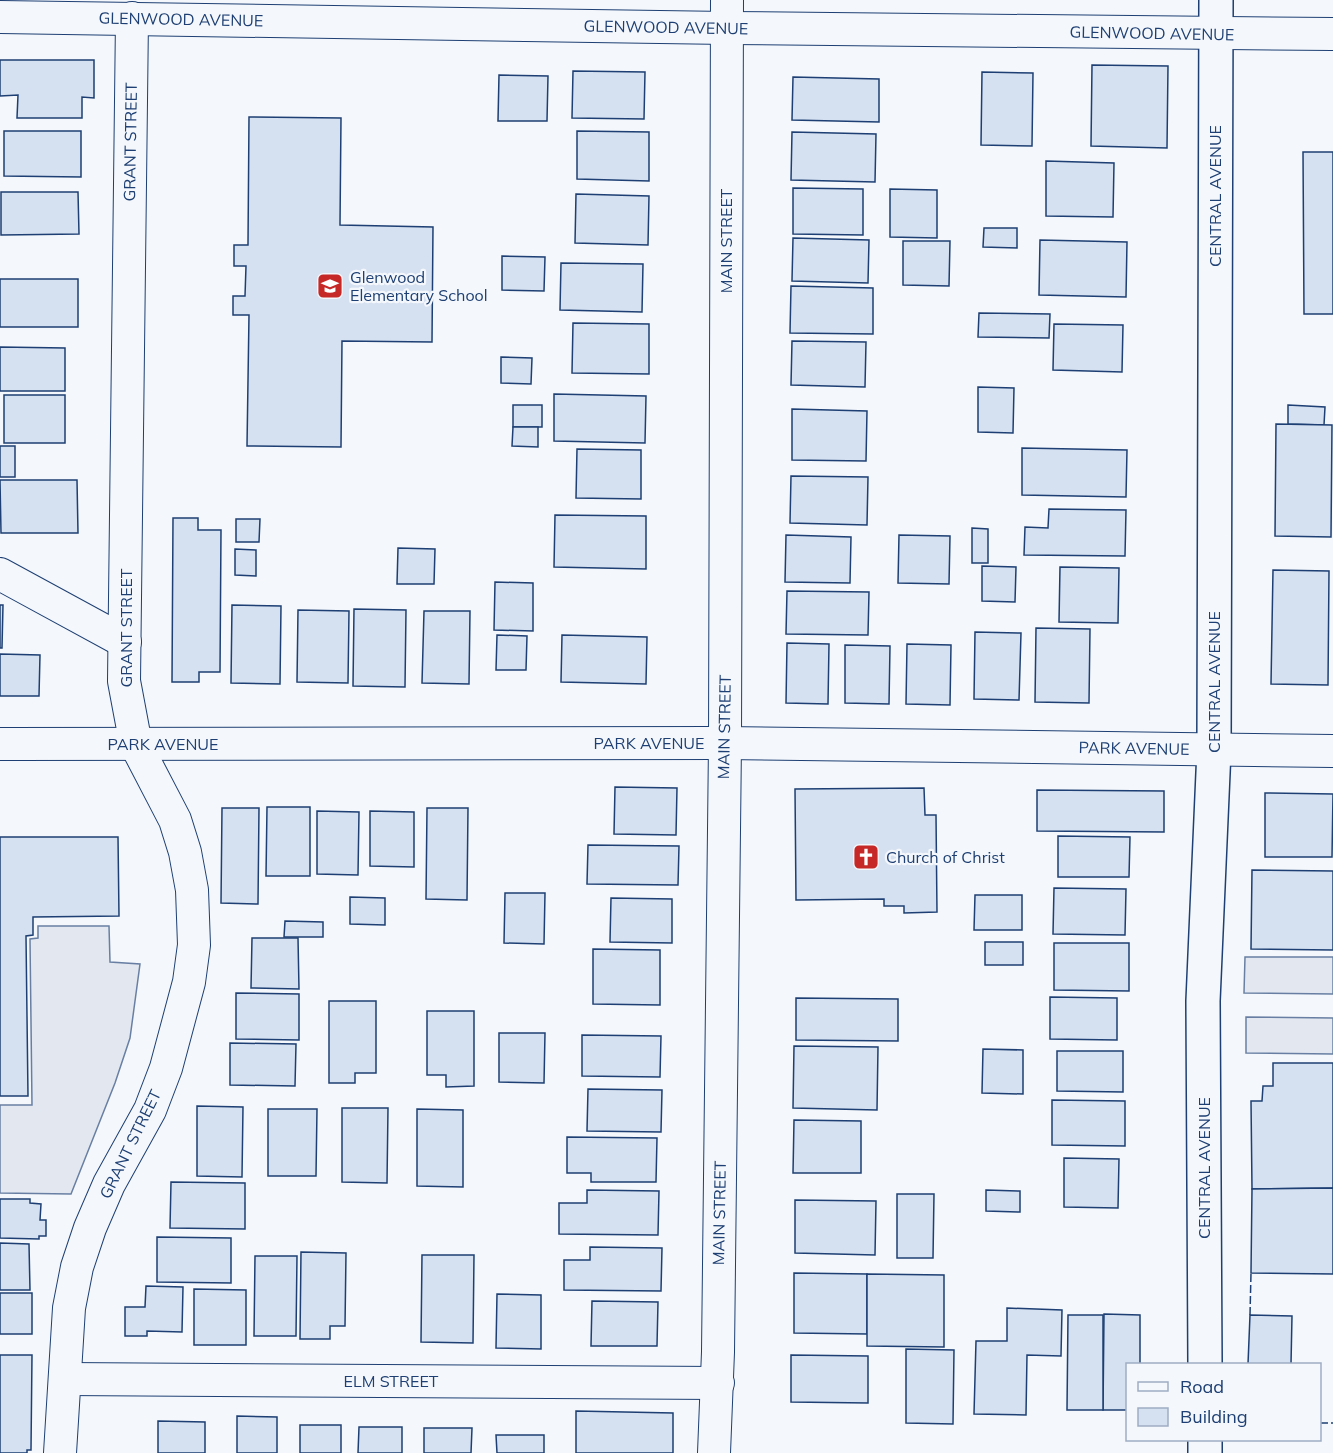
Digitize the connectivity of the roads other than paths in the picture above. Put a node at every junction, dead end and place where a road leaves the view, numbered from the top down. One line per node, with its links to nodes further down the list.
1 (1216, 0): 6 (street, CENTRAL AVENUE)
2 (262, 10): 3 (street, GLENWOOD AVENUE); 5 (street, GLENWOOD AVENUE)
3 (727, 14): 6 (street, GLENWOOD AVENUE); 10 (street, MAIN STREET)
4 (0, 17): 5 (street, GLENWOOD AVENUE)
5 (132, 18): 9 (street, GRANT STREET)
6 (1215, 34): 7 (street, GLENWOOD AVENUE); 13 (street, CENTRAL AVENUE)
7 (1333, 34)
8 (0, 574): 9 (street)
9 (125, 642): 12 (street, GRANT STREET)
10 (725, 743): 12 (street, PARK AVENUE); 13 (street, PARK AVENUE); 17 (street, MAIN STREET)
11 (0, 744): 12 (street, PARK AVENUE)
12 (136, 744): 16 (street, GRANT STREET)
13 (1214, 750): 14 (street, PARK AVENUE); 15 (street, CENTRAL AVENUE)
14 (1333, 751)
15 (1204, 1363)
16 (65, 1379): 17 (street, ELM STREET); 18 (street, GRANT STREET)
17 (717, 1383): 19 (street, MAIN STREET)
18 (60, 1453)
19 (714, 1453)

